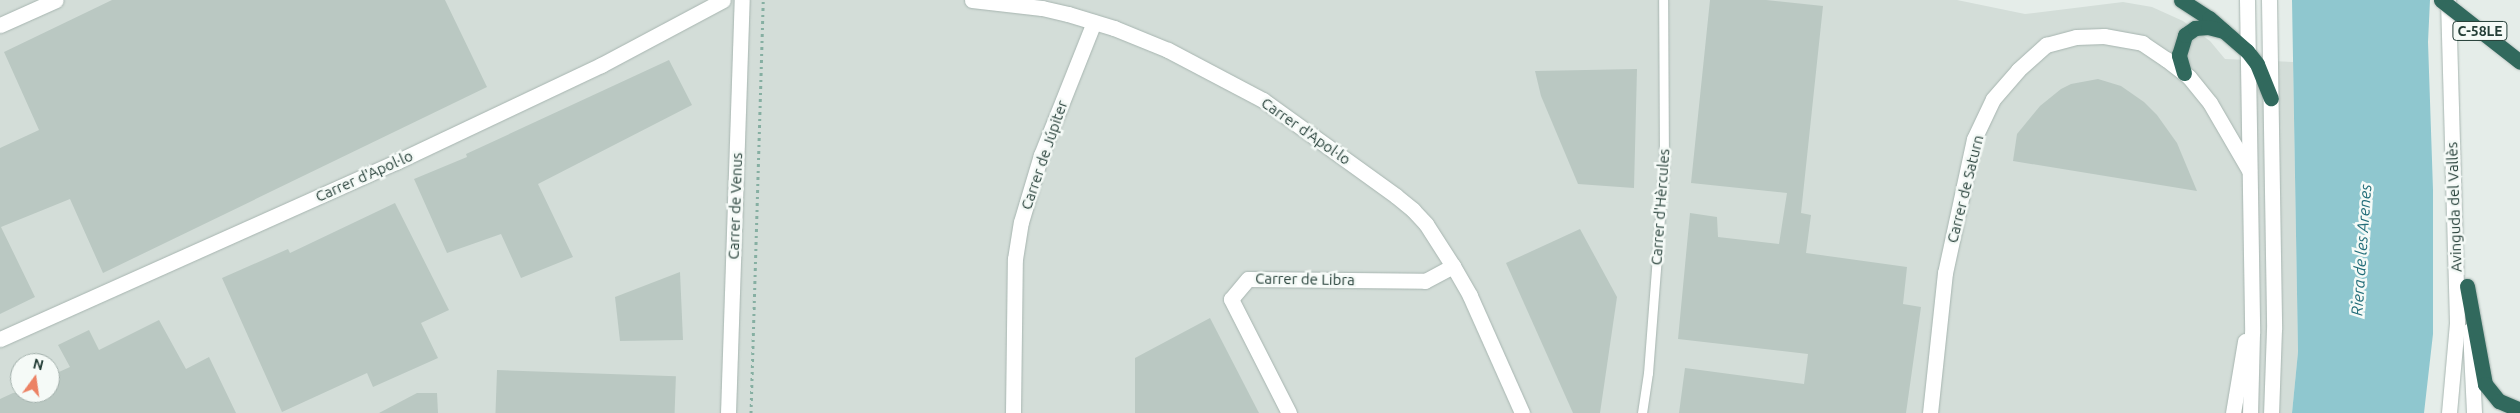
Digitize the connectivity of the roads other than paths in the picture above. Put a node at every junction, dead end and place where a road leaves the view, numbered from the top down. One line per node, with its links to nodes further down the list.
1 (56, 0): 13 (street)
2 (723, 0): 23 (street, Carrer d'Apol·lo)
3 (742, 0): 25 (street, Carrer de Venus)
4 (972, 0): 12 (street, Carrer d'Apol·lo)
5 (1663, 0): 29 (lane, Carrer d'Hèrcules)
6 (2181, 0): 14 (highway)
7 (2247, 0): 15 (street)
8 (2269, 0): 18 (street)
9 (2441, 0): 16 (highway, C-58LE, bridge)
10 (2448, 0): 34 (street, Avinguda del Vallès)
11 (2458, 0): 21 (street, Avinguda del Vallès)
12 (1094, 22): 20 (street, Carrer d'Apol·lo); 26 (street, Carrer de Júpiter)
13 (0, 25)
14 (2226, 32): 15 (highway); 17 (highway)
15 (2247, 51): 18 (highway); 19 (street)
16 (2520, 62)
17 (2184, 72): 19 (street, Carrer de Saturn); 30 (street, Carrer de Saturn)
18 (2270, 98): 33 (street)
19 (2249, 170): 22 (street)
20 (1453, 266): 27 (street, Carrer de Libra); 28 (street, Carrer d'Apol·lo)
21 (2467, 286): 24 (highway); 35 (street, Avinguda del Vallès)
22 (2252, 295): 31 (street); 32 (street)
23 (0, 339)
24 (2520, 410)
25 (728, 413)
26 (1013, 413)
27 (1289, 413)
28 (1522, 413)
29 (1642, 413)
30 (1930, 413)
31 (2233, 413)
32 (2250, 413)
33 (2271, 413)
34 (2449, 413)
35 (2474, 413)

